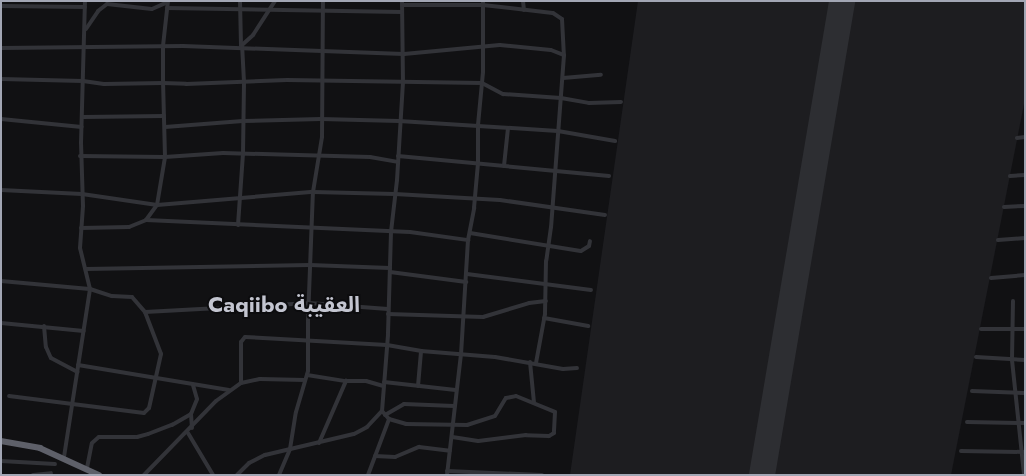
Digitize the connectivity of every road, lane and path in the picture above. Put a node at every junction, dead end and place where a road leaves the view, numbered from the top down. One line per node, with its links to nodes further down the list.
1 (85, 1): 10 (street)
2 (240, 1): 12 (street)
3 (275, 1): 13 (street)
4 (323, 1): 15 (street)
5 (523, 1): 14 (street)
6 (168, 2): 11 (street); 17 (street)
7 (402, 3): 8 (street); 16 (street)
8 (483, 3): 14 (street); 19 (street)
9 (1, 6): 10 (street)
10 (85, 7): 17 (street)
11 (168, 8): 12 (street); 18 (street)
12 (240, 10): 13 (street); 22 (street)
13 (268, 10): 15 (street); 22 (street)
14 (524, 10): 25 (street)
15 (322, 11): 16 (street); 23 (street)
16 (402, 12): 24 (street)
17 (84, 31): 20 (street)
18 (163, 46): 20 (street); 22 (street); 33 (street)
19 (483, 46): 24 (street); 25 (street); 34 (street)
20 (85, 47): 21 (street); 29 (street)
21 (1, 48)
22 (241, 48): 23 (street); 31 (street)
23 (321, 51): 24 (street); 30 (street)
24 (404, 54): 32 (street)
25 (564, 55): 27 (street)
26 (601, 75): 27 (street)
27 (563, 78): 35 (street)
28 (1, 79): 29 (street)
29 (83, 81): 33 (street); 38 (street)
30 (321, 81): 31 (street); 32 (street); 40 (street)
31 (244, 82): 33 (street); 41 (street)
32 (403, 82): 34 (street); 42 (street)
33 (163, 83): 37 (street)
34 (482, 83): 35 (street); 43 (street)
35 (561, 98): 36 (street); 47 (street)
36 (620, 102)
37 (164, 116): 38 (street); 44 (street)
38 (83, 117): 45 (street)
39 (1, 119): 45 (street)
40 (322, 119): 41 (street); 42 (street); 55 (street)
41 (243, 121): 44 (street); 51 (street)
42 (399, 121): 43 (street); 53 (street)
43 (478, 125): 46 (street); 57 (street)
44 (165, 126): 54 (street)
45 (82, 127): 52 (street)
46 (508, 128): 47 (street); 58 (street)
47 (558, 131): 50 (street); 59 (street)
48 (1025, 137): 49 (street)
49 (1017, 138)
50 (615, 141)
51 (243, 154): 54 (street); 55 (street); 67 (street)
52 (80, 156): 54 (street); 65 (street)
53 (398, 156): 56 (street); 57 (street)
54 (165, 157): 69 (street)
55 (318, 157): 56 (street); 64 (street)
56 (398, 162): 66 (street)
57 (478, 163): 58 (street); 68 (street)
58 (504, 166): 59 (street)
59 (554, 171): 61 (street); 72 (street)
60 (1025, 175): 62 (street)
61 (609, 176)
62 (1010, 176)
63 (1, 190): 65 (street)
64 (313, 192): 66 (street); 67 (street); 77 (street)
65 (82, 194): 69 (street); 76 (street)
66 (395, 194): 68 (street); 78 (street)
67 (240, 198): 69 (street); 75 (street)
68 (474, 200): 72 (street); 79 (street)
69 (157, 205): 74 (street)
70 (1025, 206): 71 (street)
71 (1004, 207)
72 (552, 208): 73 (street); 84 (street)
73 (605, 215)
74 (146, 220): 75 (street); 76 (street)
75 (238, 225): 77 (street)
76 (81, 228): 86 (street)
77 (311, 229): 78 (street); 85 (street)
78 (391, 232): 81 (street); 87 (street)
79 (470, 233): 81 (street); 84 (street)
80 (1025, 238): 82 (street)
81 (468, 240): 88 (street)
82 (998, 240)
83 (590, 241): 84 (street)
84 (548, 246): 93 (street)
85 (310, 265): 86 (street); 87 (street); 98 (street)
86 (86, 270): 94 (street)
87 (390, 270): 92 (street); 99 (street)
88 (467, 274): 92 (street); 93 (street)
89 (1025, 275): 90 (street)
90 (991, 278)
91 (1, 281): 94 (street)
92 (466, 282): 101 (street)
93 (545, 285): 95 (street); 96 (street)
94 (90, 288): 100 (street); 109 (street)
95 (590, 290)
96 (546, 301): 101 (street); 102 (street)
97 (1013, 301): 108 (street)
98 (309, 303): 99 (street); 100 (street); 110 (street)
99 (388, 311): 101 (street); 111 (street)
100 (145, 312): 123 (street)
101 (464, 317): 113 (street)
102 (544, 318): 105 (street); 118 (street)
103 (1, 323): 104 (street)
104 (44, 326): 109 (street); 121 (street)
105 (588, 326)
106 (1025, 328): 108 (street)
107 (981, 329): 108 (street)
108 (1013, 329): 115 (street)
109 (84, 331): 119 (street)
110 (307, 339): 111 (street); 122 (street); 126 (street)
111 (387, 345): 112 (street); 127 (street)
112 (421, 351): 113 (street); 129 (street)
113 (461, 354): 117 (street); 131 (street)
114 (976, 357): 115 (street)
115 (1012, 360): 116 (street); 134 (street)
116 (1025, 360)
117 (530, 362): 118 (street); 136 (street)
118 (536, 363): 120 (street)
119 (78, 365): 121 (street); 123 (street)
120 (577, 368)
121 (77, 372): 137 (street)
122 (307, 375): 124 (street); 125 (street)
123 (155, 376): 128 (street); 137 (street)
124 (305, 380): 126 (street); 151 (street)
125 (346, 381): 127 (street); 149 (street)
126 (241, 383): 130 (street)
127 (384, 384): 129 (street); 139 (street)
128 (193, 385): 130 (street); 140 (street)
129 (418, 386): 131 (street)
130 (229, 390): 146 (street)
131 (456, 390): 138 (street)
132 (972, 391): 134 (street)
133 (1025, 393): 134 (street)
134 (1016, 394): 143 (street)
135 (9, 396): 137 (street)
136 (534, 403): 145 (street); 148 (street)
137 (71, 404): 156 (street)
138 (454, 406): 139 (street); 145 (street)
139 (383, 413): 141 (street); 149 (street)
140 (191, 414): 146 (street); 159 (street)
141 (389, 419): 145 (street); 155 (street)
142 (967, 422): 143 (street)
143 (1019, 423): 144 (street); 154 (street)
144 (1025, 423)
145 (452, 426): 148 (street)
146 (192, 428): 147 (street)
147 (188, 433): 165 (street); 166 (street)
148 (452, 437): 152 (street)
149 (319, 442): 151 (street)
150 (2, 443): 156 (highway)
151 (290, 448): 167 (street); 168 (street)
152 (450, 451): 155 (street); 160 (street)
153 (961, 451): 154 (street)
154 (1023, 452): 171 (street)
155 (375, 456): 169 (street)
156 (64, 457): 159 (highway)
157 (1, 461): 158 (street)
158 (56, 464)
159 (87, 468): 164 (highway)
160 (447, 473): 161 (street)
161 (479, 474): 170 (street)
162 (33, 475): 163 (street)
163 (50, 475)
164 (99, 475)
165 (144, 475)
166 (212, 475)
167 (237, 475)
168 (279, 475)
169 (368, 475)
170 (542, 475)
171 (1024, 475)

